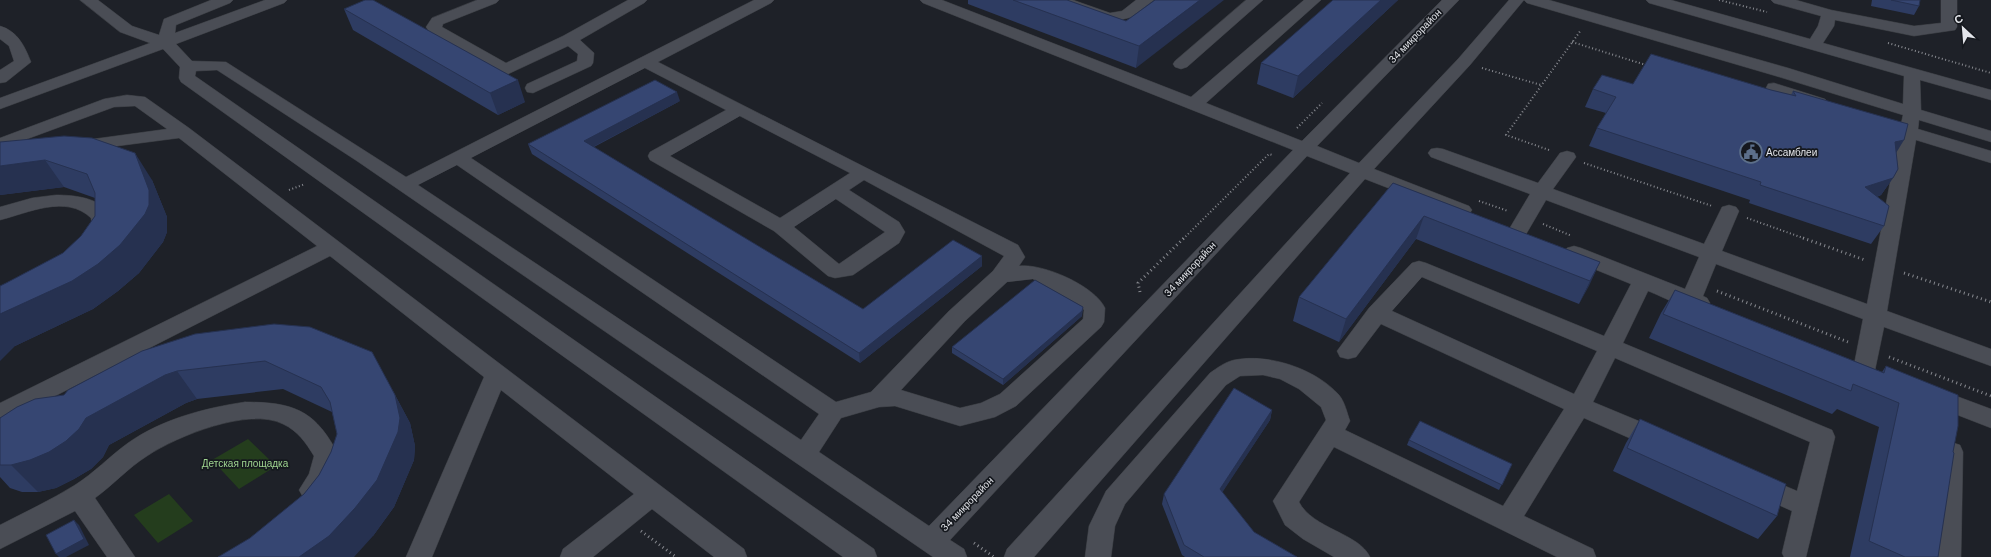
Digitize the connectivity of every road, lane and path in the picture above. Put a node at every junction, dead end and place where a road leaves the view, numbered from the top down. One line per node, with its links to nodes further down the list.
1 (88, 0): 22 (street)
2 (225, 0): 22 (street)
3 (279, 0): 22 (street)
4 (491, 0): 29 (street)
5 (639, 0): 21 (street)
6 (766, 0): 25 (street)
7 (1059, 0): 8 (street)
8 (1146, 0)
9 (1255, 0): 27 (street)
10 (1313, 0): 36 (street)
11 (1451, 0): 46 (street, 34 микрорайон)
12 (1517, 0): 26 (street)
13 (1532, 0): 19 (street)
14 (1654, 0): 24 (street)
15 (1779, 0): 18 (street)
16 (1949, 0): 18 (street)
17 (939, 2): 36 (street)
18 (1829, 14): 23 (street)
19 (1591, 17): 24 (street); 32 (path)
20 (0, 31): 31 (street)
21 (570, 39): 29 (street); 33 (street)
22 (166, 42): 28 (street); 35 (street)
23 (1814, 46): 24 (street); 30 (street)
24 (1787, 56): 38 (street); 40 (street)
25 (646, 62): 37 (street); 39 (street)
26 (1464, 62): 32 (path); 55 (street)
27 (1181, 64)
28 (188, 66): 57 (street); 58 (street)
29 (506, 70): 33 (street)
30 (1912, 73): 34 (street); 40 (street)
31 (0, 78)
32 (1541, 85): 51 (path)
33 (533, 88): 37 (street)
34 (1991, 95)
35 (0, 104)
36 (1193, 105): 46 (street)
37 (559, 106): 52 (street)
38 (1834, 108)
39 (740, 109): 56 (street); 65 (street)
40 (1912, 112): 43 (street); 44 (street)
41 (1879, 122): 43 (street)
42 (183, 132): 45 (street); 47 (street); 61 (street)
43 (1909, 132): 53 (street); 71 (street)
44 (1991, 137)
45 (0, 144)
46 (1305, 148): 54 (street, 34 микрорайон); 55 (street)
47 (60, 149)
48 (25, 153): 50 (street)
49 (1437, 154): 60 (street)
50 (0, 156)
51 (1567, 157): 60 (street); 62 (path)
52 (458, 158): 58 (street); 90 (street)
53 (1991, 158)
54 (1290, 163): 79 (street, 34 микрорайон); 79 (path)
55 (1362, 171): 64 (street); 113 (street)
56 (863, 172): 59 (street); 72 (street)
57 (326, 176): 61 (path); 111 (street)
58 (406, 184): 96 (street)
59 (836, 190): 65 (street); 65 (street)
60 (1541, 192): 66 (street); 69 (street)
61 (268, 198): 67 (street)
62 (1729, 211): 69 (street); 71 (path)
63 (0, 214): 70 (street)
64 (1481, 217)
65 (781, 227)
66 (1518, 231)
67 (331, 246): 85 (street); 91 (street)
68 (1555, 246): 73 (street)
69 (1711, 254): 74 (street); 78 (street)
70 (93, 256)
71 (1885, 267): 75 (path); 78 (street)
72 (1000, 276): 88 (street); 88 (street)
73 (1643, 280): 74 (street); 80 (street)
74 (1691, 299): 76 (street)
75 (1991, 302)
76 (1720, 311)
77 (1377, 314): 80 (street); 81 (street); 89 (street)
78 (1875, 315): 82 (street); 84 (street)
79 (1146, 316): 104 (street, 34 микрорайон)
80 (1610, 346): 89 (street); 100 (street)
81 (1348, 351)
82 (1991, 358)
83 (1842, 361): 84 (street)
84 (1864, 370): 86 (street)
85 (497, 373): 98 (street); 108 (street)
86 (1886, 379)
87 (1915, 390): 93 (street)
88 (879, 398): 90 (street)
89 (1580, 406): 95 (street); 102 (street)
90 (833, 412): 96 (street)
91 (0, 414)
92 (1991, 419): 93 (street)
93 (1951, 421): 116 (street)
94 (1330, 434): 102 (street); 106 (street); 114 (street)
95 (1683, 451)
96 (803, 456): 104 (street)
97 (1741, 477): 100 (street)
98 (652, 494): 109 (street); 110 (street)
99 (79, 496): 101 (street); 103 (street); 107 (street)
100 (1806, 506): 105 (street)
101 (298, 507)
102 (1508, 520): 115 (street)
103 (0, 538)
104 (932, 541): 112 (street)
105 (1795, 553)
106 (1100, 556)
107 (122, 557)
108 (419, 557)
109 (573, 557)
110 (734, 557)
111 (864, 557)
112 (954, 557)
113 (1017, 557)
114 (1357, 557)
115 (1583, 557)
116 (1948, 557)

